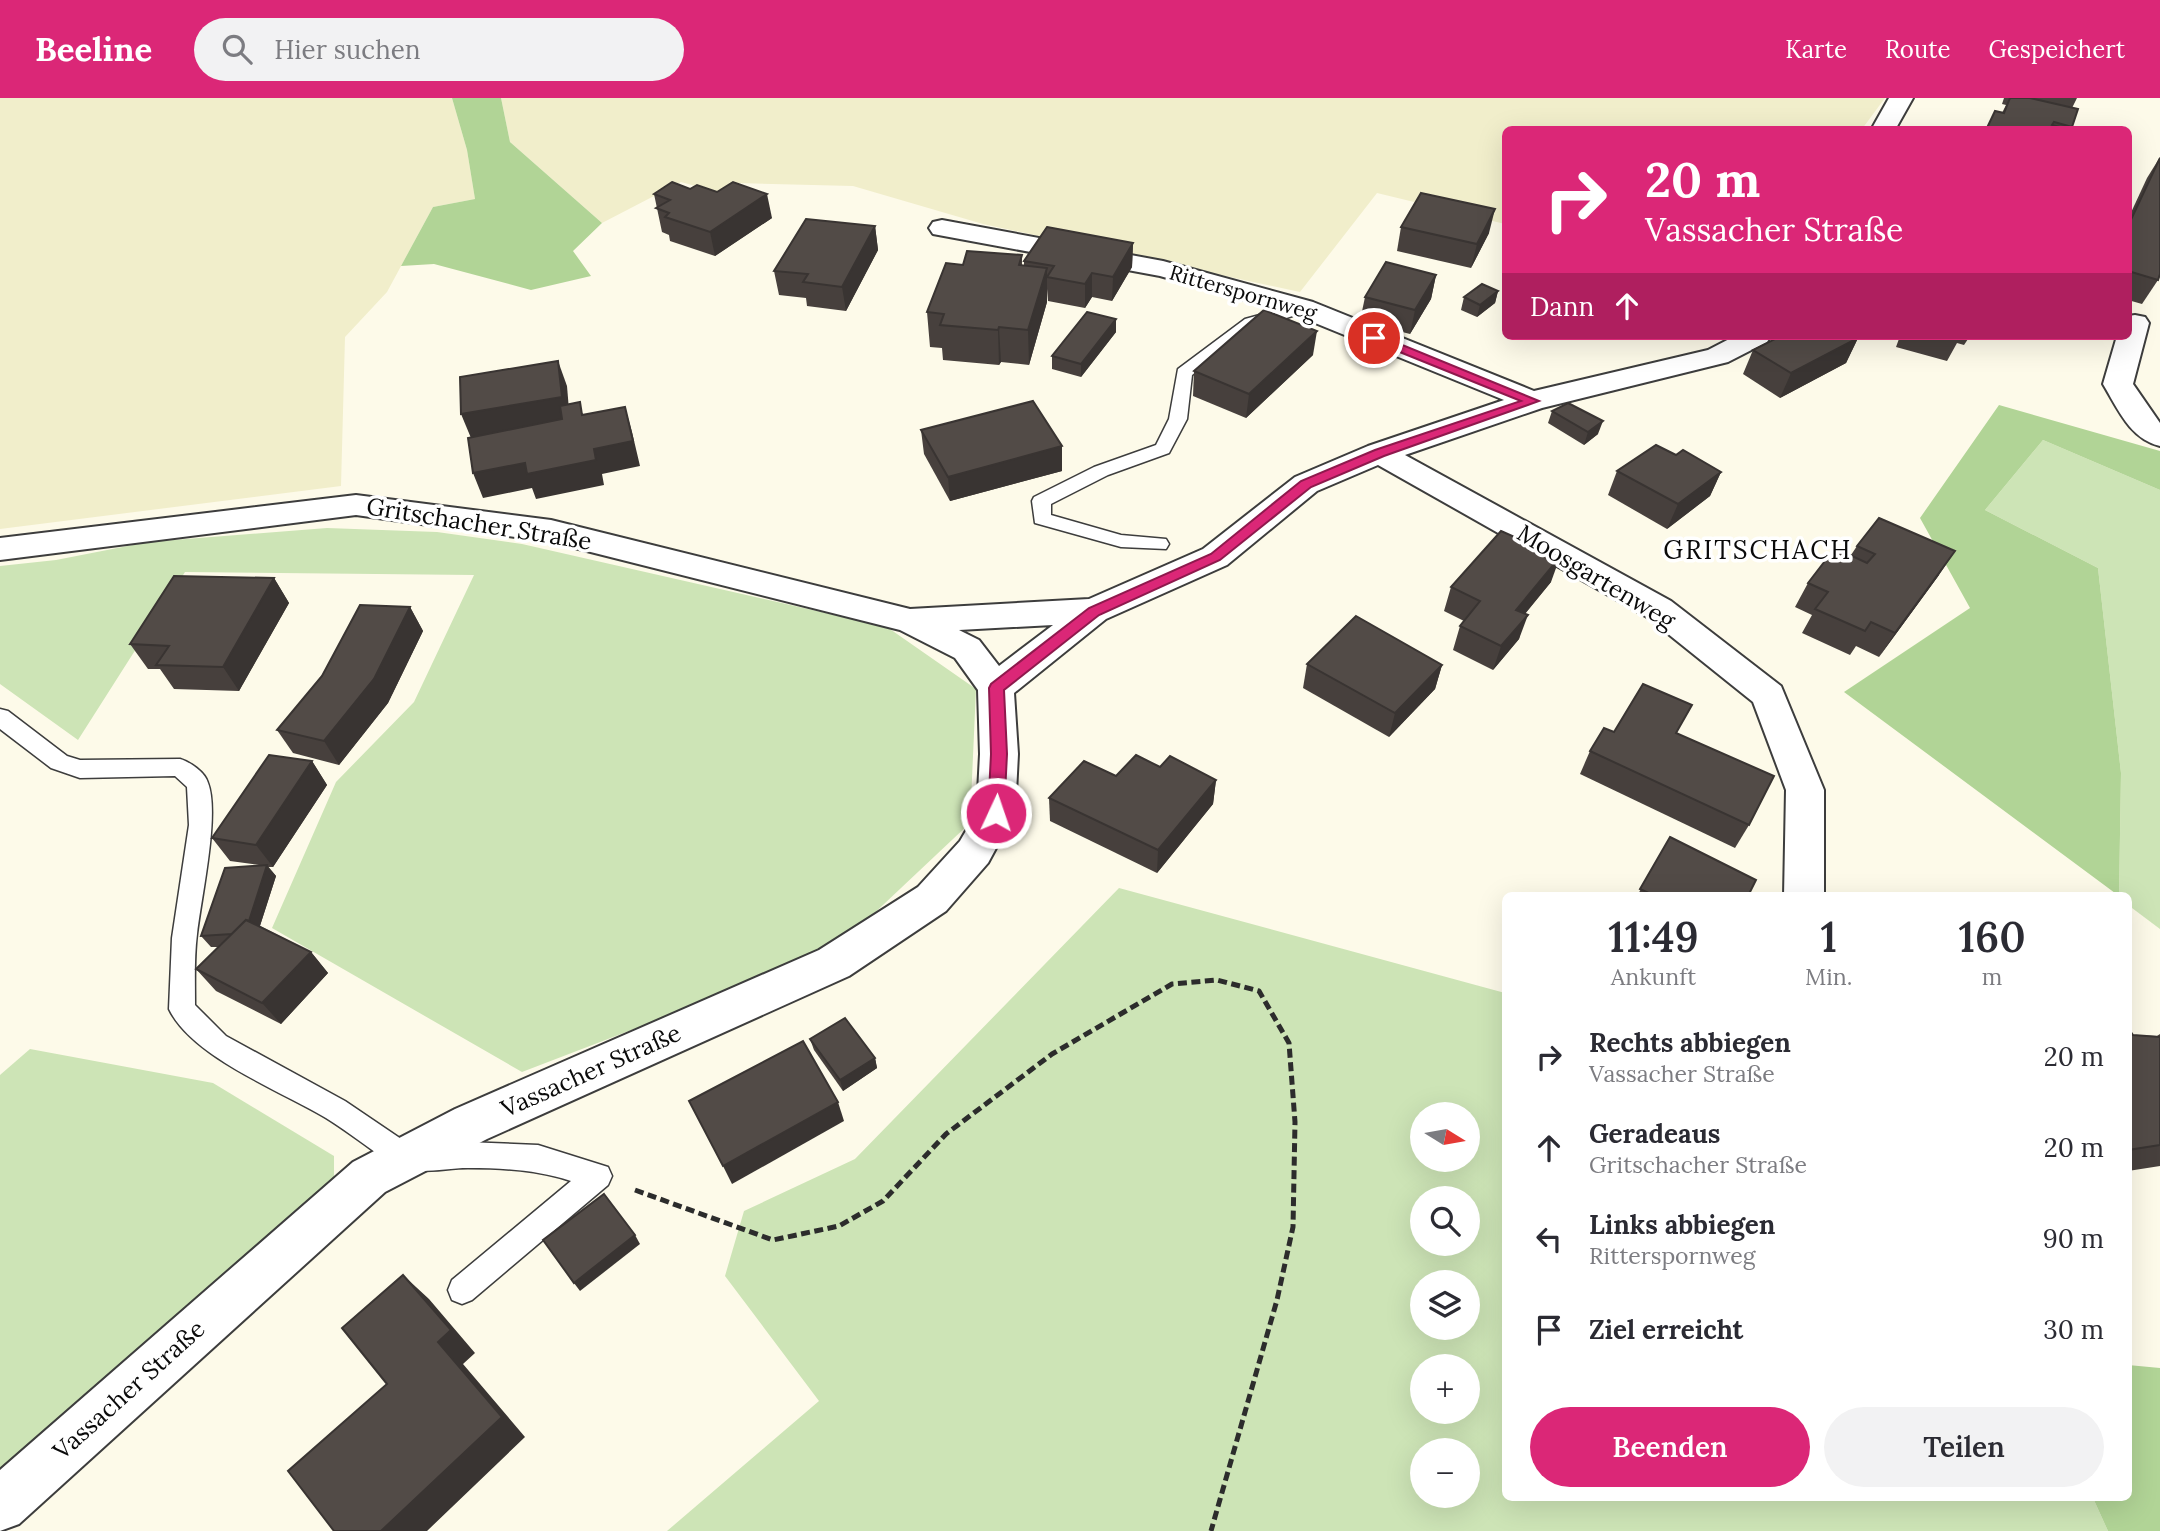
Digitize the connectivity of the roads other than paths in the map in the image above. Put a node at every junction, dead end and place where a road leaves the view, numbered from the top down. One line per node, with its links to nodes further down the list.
1 (1902, 98): 2 (street)
2 (1885, 126)
3 (942, 228): 4 (street, Ritterspornweg)
4 (1303, 308): 9 (street, Ritterspornweg); 12 (lane)
5 (2135, 323): 6 (street)
6 (2132, 334)
7 (1749, 340): 9 (street, Gritschacher Straße)
8 (2130, 340): 10 (street)
9 (1532, 401): 11 (street, Gritschacher Straße)
10 (2160, 437)
11 (1379, 453): 14 (street, Gritschacher Straße); 18 (street, Moosgartenweg)
12 (1158, 544)
13 (0, 549): 15 (street, Gritschacher Straße)
14 (1094, 611): 15 (street, Gritschacher Straße); 16 (street)
15 (910, 621): 16 (street, Gritschacher Straße)
16 (996, 688): 19 (street, Vassacher Straße)
17 (0, 717): 19 (lane)
18 (1804, 892)
19 (406, 1158): 20 (lane); 21 (street, Vassacher Straße)
20 (462, 1290)
21 (0, 1505)

